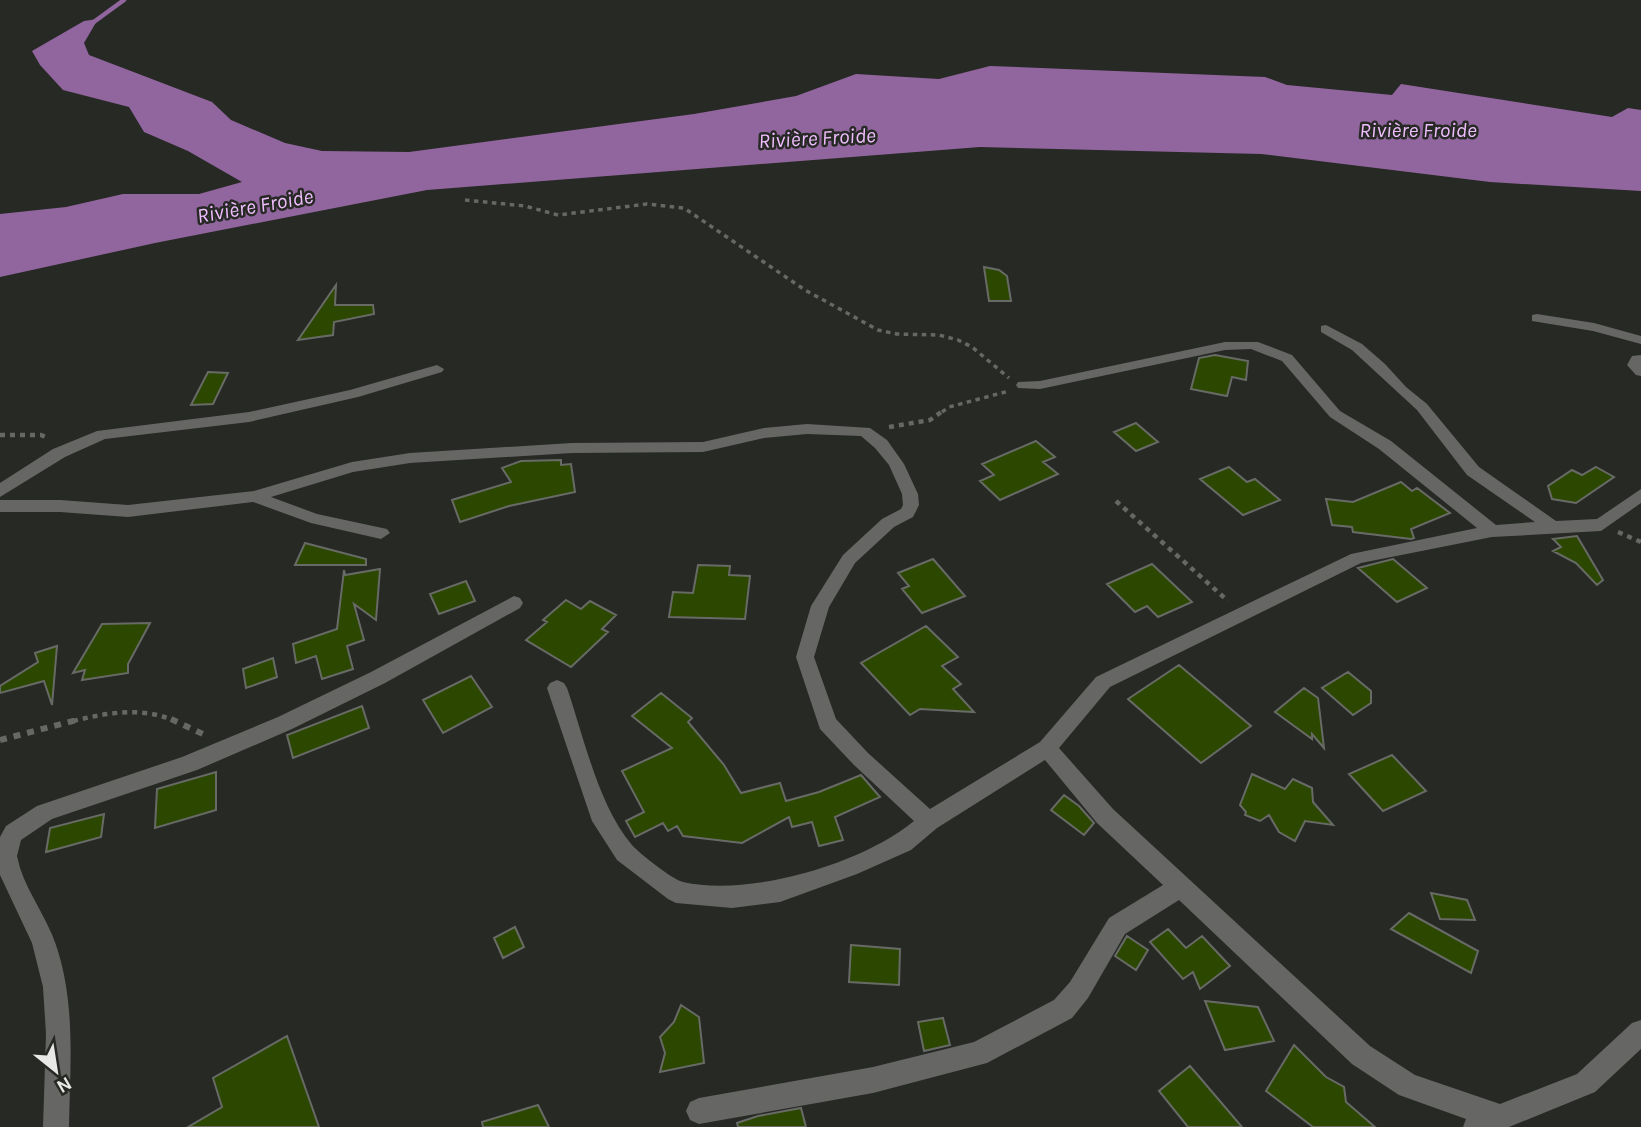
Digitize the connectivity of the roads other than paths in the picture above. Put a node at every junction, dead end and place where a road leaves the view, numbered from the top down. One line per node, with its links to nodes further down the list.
1 (1537, 318): 3 (street)
2 (1326, 329): 12 (street)
3 (1641, 340)
4 (1641, 359): 6 (street)
5 (437, 369): 8 (street)
6 (1641, 372)
7 (1023, 385): 13 (street)
8 (0, 491)
9 (1641, 495): 12 (street)
10 (256, 496): 11 (street); 14 (street); 18 (street)
11 (0, 506)
12 (1553, 527): 13 (street)
13 (1492, 531): 17 (street)
14 (381, 533)
15 (514, 603): 23 (street)
16 (556, 688): 18 (street)
17 (1047, 748): 18 (street); 19 (street)
18 (929, 821)
19 (1182, 886): 21 (street); 22 (street)
20 (1641, 1032): 22 (street)
21 (699, 1111)
22 (1500, 1117): 24 (street)
23 (56, 1127)
24 (1476, 1127)

